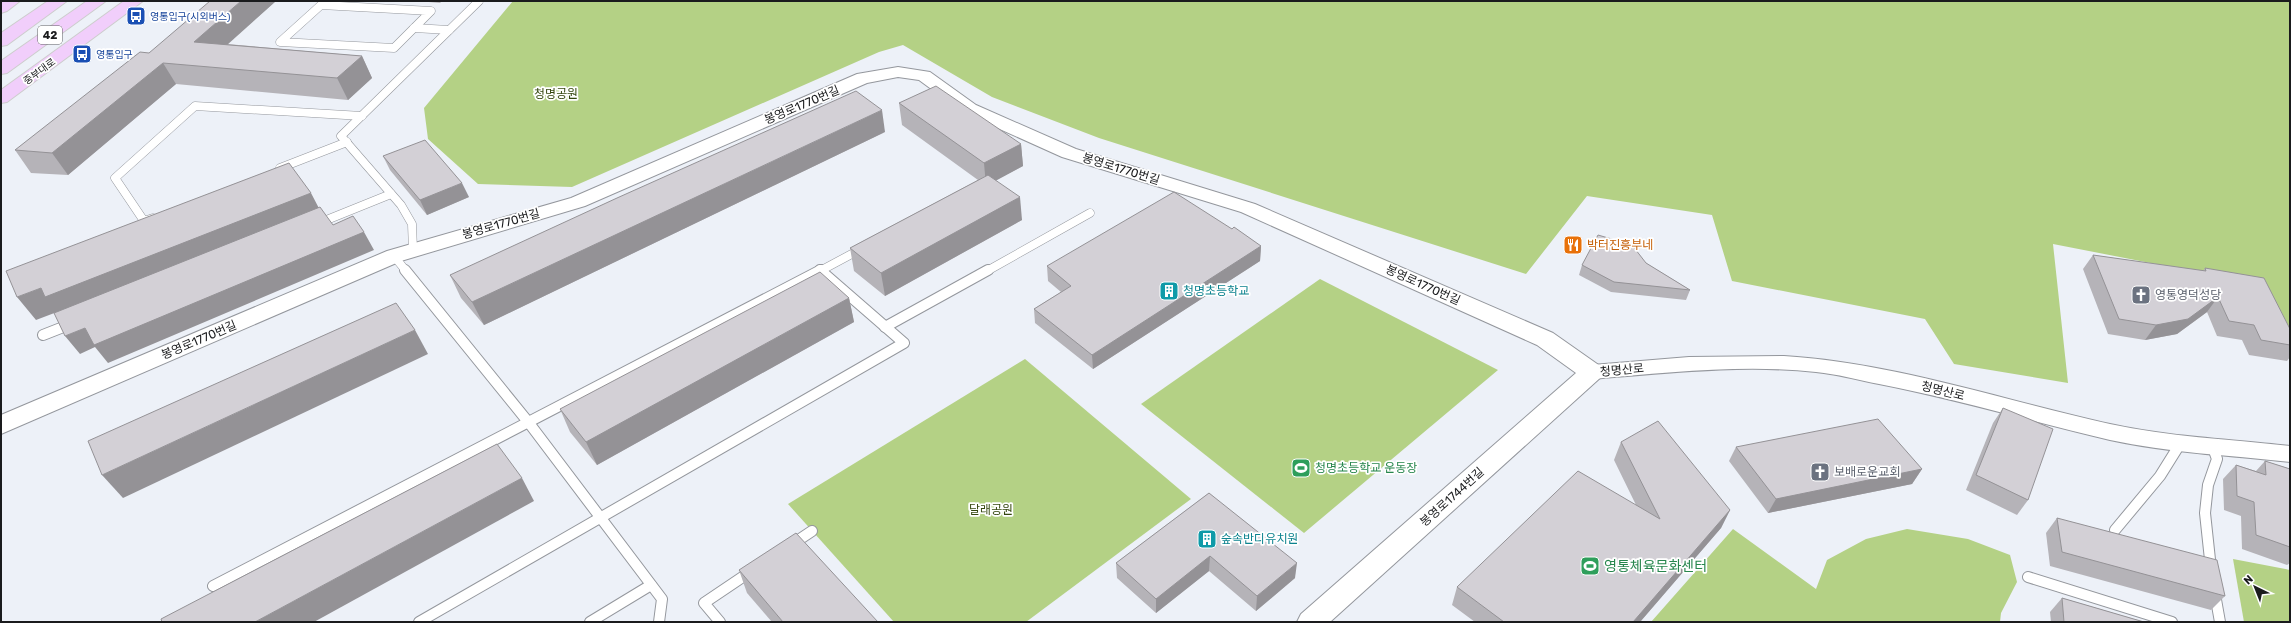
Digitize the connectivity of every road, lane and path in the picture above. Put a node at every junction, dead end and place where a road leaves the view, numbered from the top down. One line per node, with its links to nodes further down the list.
1 (12, 1): 6 (main road)
2 (59, 1): 9 (main road, 42)
3 (98, 1): 10 (main road, 42)
4 (135, 1): 11 (main road, 중부대로)
5 (479, 1): 8 (lane)
6 (1, 8)
7 (414, 28): 7 (lane); 8 (lane)
8 (449, 30): 14 (lane)
9 (1, 41)
10 (1, 69)
11 (29, 79): 12 (main road, 중부대로); 13 (main road)
12 (1, 98)
13 (1, 102)
14 (362, 116): 15 (lane); 19 (lane)
15 (347, 142): 16 (lane); 17 (lane)
16 (274, 170)
17 (392, 194): 20 (lane); 22 (lane)
18 (1090, 213): 26 (lane)
19 (158, 216)
20 (310, 227)
21 (868, 245): 24 (lane)
22 (413, 250): 23 (street, 봉영로1770번길); 28 (street, 봉영로1770번길)
23 (394, 256): 29 (lane); 30 (street, 봉영로1770번길)
24 (820, 270): 26 (lane); 29 (lane)
25 (80, 320): 27 (lane)
26 (885, 327): 34 (lane)
27 (43, 335)
28 (1592, 372): 31 (street, 청명산로); 46 (street, 봉영로1744번길)
29 (529, 423): 34 (lane); 41 (lane)
30 (1, 425)
31 (2180, 444): 32 (street, 청명산로); 35 (lane)
32 (2212, 445): 33 (street, 청명산로); 48 (lane)
33 (2290, 454)
34 (600, 517): 40 (lane); 42 (lane)
35 (2115, 530)
36 (812, 531): 37 (lane)
37 (780, 552)
38 (761, 565): 45 (lane)
39 (2028, 577): 47 (lane)
40 (651, 585): 43 (lane); 44 (lane)
41 (213, 586)
42 (419, 622)
43 (590, 622)
44 (659, 622)
45 (720, 622)
46 (1311, 622)
47 (2172, 622)
48 (2220, 622)

